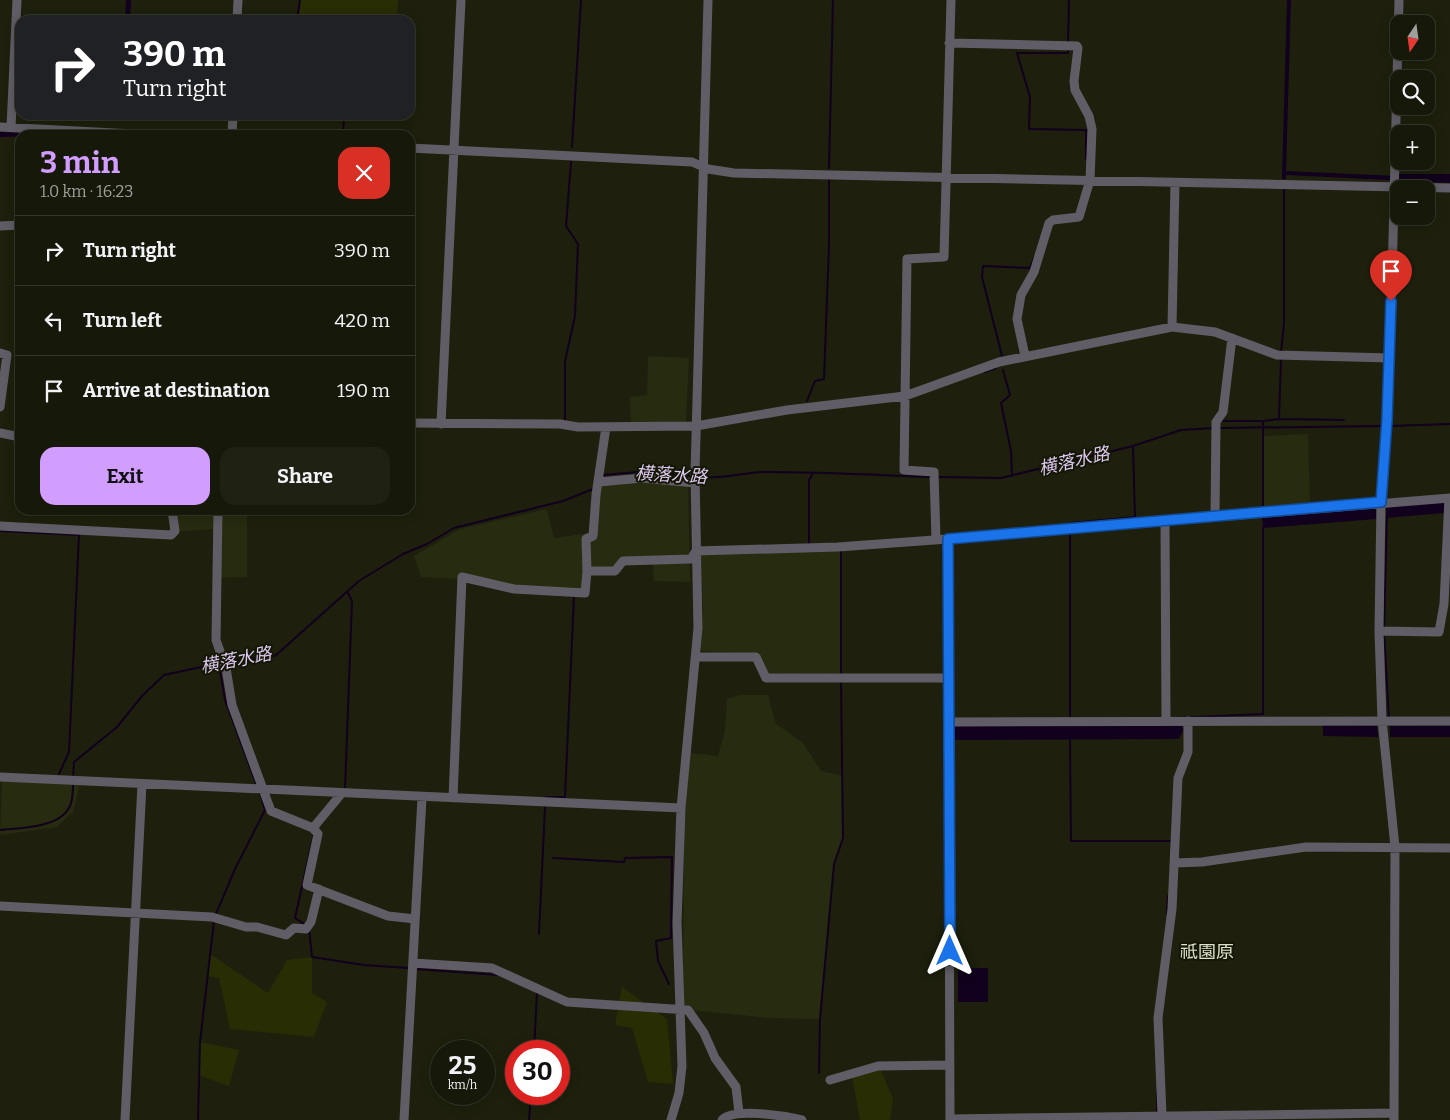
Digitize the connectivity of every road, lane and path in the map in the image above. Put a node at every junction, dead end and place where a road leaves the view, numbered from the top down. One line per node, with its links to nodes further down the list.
1 (17, 0): 7 (street)
2 (238, 0): 8 (street)
3 (461, 0): 15 (street)
4 (708, 0): 16 (street)
5 (951, 0): 10 (street)
6 (1399, 0): 19 (street)
7 (16, 15)
8 (237, 15)
9 (15, 42): 12 (street)
10 (950, 43): 17 (street); 18 (street)
11 (0, 126): 12 (street)
12 (11, 127): 13 (street)
13 (75, 130)
14 (415, 148): 15 (street)
15 (454, 150): 16 (street); 36 (street)
16 (703, 166): 17 (street); 37 (street)
17 (947, 177): 18 (street); 33 (street)
18 (1090, 180): 20 (street); 30 (street)
19 (1394, 180)
20 (1175, 183): 21 (street); 27 (street)
21 (1390, 187)
22 (1435, 188): 23 (street)
23 (1450, 188)
24 (15, 225): 26 (street)
25 (1393, 225): 31 (street)
26 (0, 226)
27 (1172, 327): 28 (street); 30 (street)
28 (1232, 338): 31 (street); 47 (street)
29 (0, 353): 32 (street)
30 (1025, 356): 33 (street)
31 (1390, 358): 44 (street)
32 (2, 377): 34 (street)
33 (905, 396): 37 (street); 51 (street)
34 (0, 407)
35 (415, 423): 36 (street)
36 (441, 424): 38 (street)
37 (696, 426): 38 (street); 42 (street)
38 (606, 427): 41 (street)
39 (0, 433): 40 (street)
40 (15, 436)
41 (600, 477): 42 (street); 53 (street)
42 (695, 478): 52 (street)
43 (1449, 498): 44 (street); 54 (street)
44 (1381, 502): 47 (street); 54 (street)
45 (173, 515): 49 (street)
46 (218, 515): 63 (street)
47 (1215, 517): 48 (street)
48 (1165, 521): 50 (street); 58 (street)
49 (0, 526)
50 (948, 539): 51 (street); 56 (street)
51 (936, 540): 52 (street)
52 (696, 551): 53 (street); 55 (street)
53 (587, 571): 66 (street)
54 (1384, 631): 57 (street)
55 (696, 656): 56 (street); 67 (street)
56 (949, 678): 60 (street)
57 (1382, 720): 58 (street); 59 (street); 69 (street)
58 (1176, 721): 60 (street); 71 (street)
59 (1450, 721)
60 (949, 722): 78 (street)
61 (0, 777): 62 (street)
62 (142, 784): 63 (street); 74 (street)
63 (259, 789): 64 (street); 68 (street)
64 (346, 793): 65 (street); 68 (street)
65 (422, 798): 66 (street); 75 (street)
66 (453, 798): 67 (street)
67 (681, 808): 77 (street)
68 (313, 828): 72 (street)
69 (1395, 848): 70 (street); 71 (street); 82 (street)
70 (1450, 848)
71 (1174, 863): 81 (street)
72 (319, 889): 74 (street); 75 (street)
73 (0, 906): 74 (street)
74 (134, 914): 83 (street)
75 (415, 919): 76 (street)
76 (413, 963): 77 (street); 84 (street)
77 (679, 1009): 80 (street); 85 (street)
78 (950, 1065): 79 (street); 88 (street)
79 (830, 1080)
80 (740, 1113): 86 (street); 87 (street)
81 (1162, 1115): 82 (street); 88 (street)
82 (1394, 1117)
83 (126, 1120)
84 (404, 1120)
85 (671, 1120)
86 (722, 1120)
87 (802, 1120)
88 (950, 1120)

